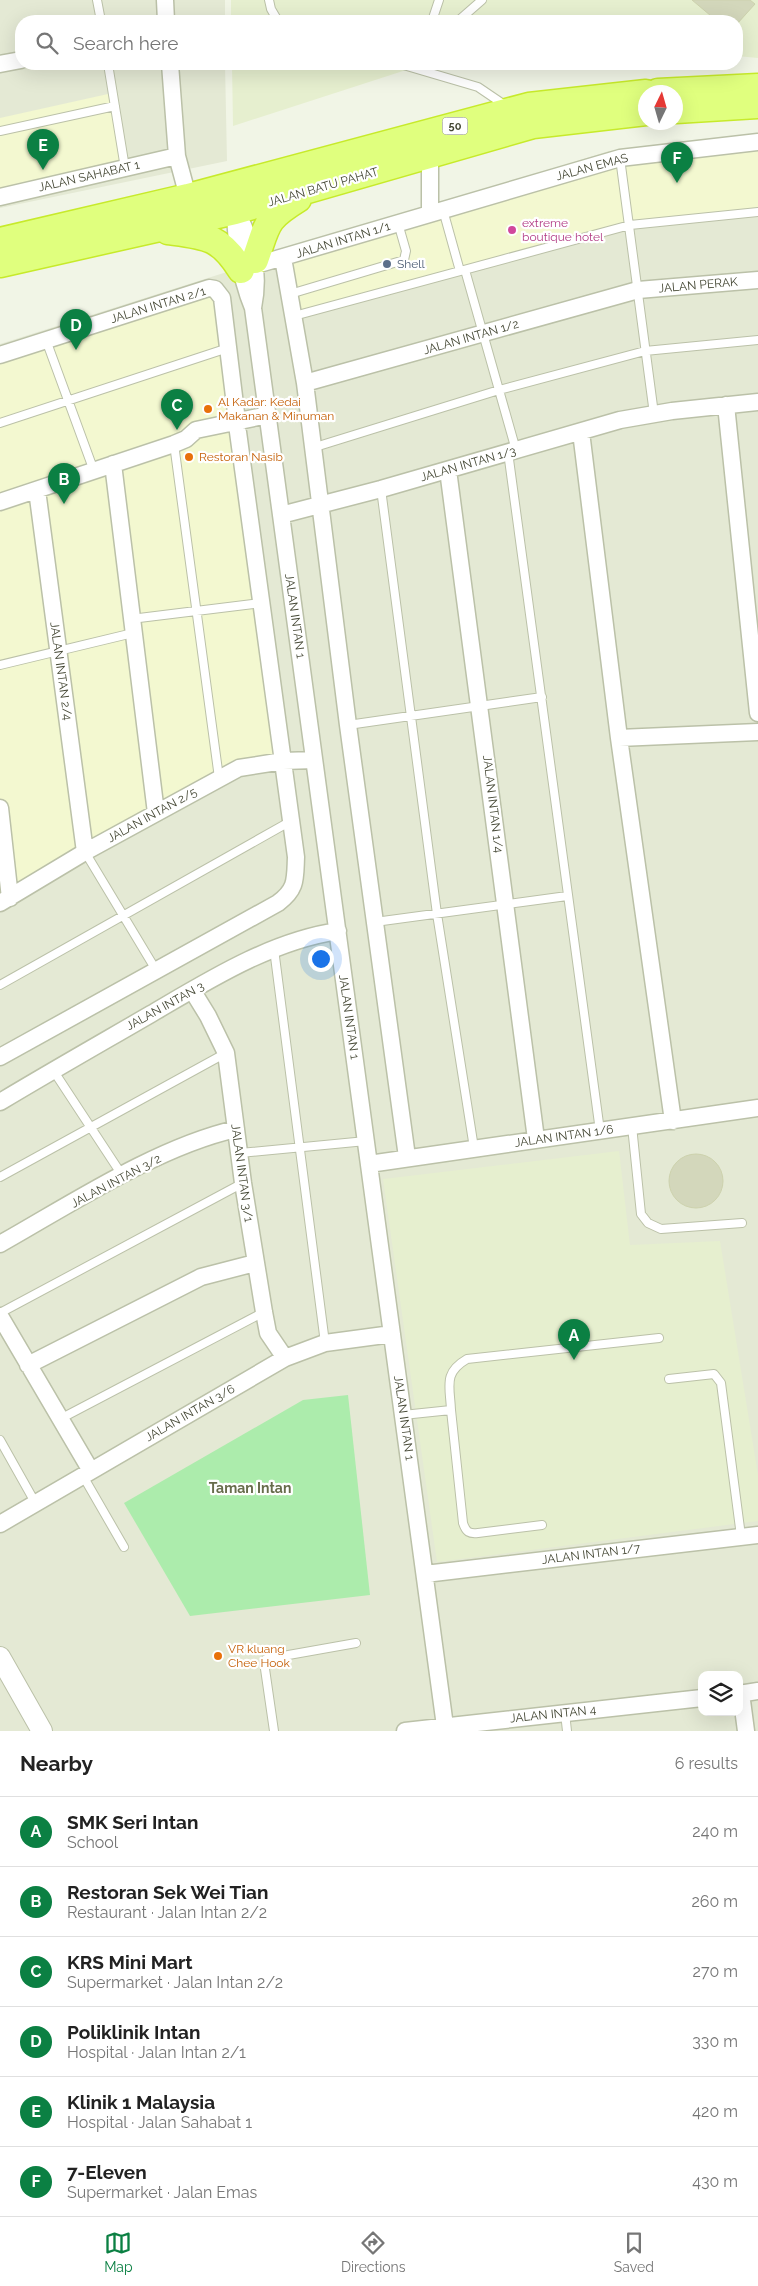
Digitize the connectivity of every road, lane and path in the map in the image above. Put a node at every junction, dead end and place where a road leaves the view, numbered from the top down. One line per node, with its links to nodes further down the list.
1 (97, 0): 6 (lane)
2 (165, 0): 7 (street)
3 (269, 0): 8 (lane)
4 (439, 0): 9 (lane)
5 (482, 0): 10 (lane)
6 (100, 15)
7 (166, 15)
8 (274, 15)
9 (434, 15)
10 (465, 15)
11 (15, 61): 12 (street)
12 (0, 64)
13 (109, 70): 20 (lane)
14 (170, 70): 26 (street)
15 (430, 70): 22 (lane)
16 (758, 87): 17 (highway)
17 (683, 91)
18 (638, 94): 22 (highway, JALAN BATU PAHAT / 50)
19 (758, 105): 21 (highway)
20 (115, 106): 24 (lane); 29 (lane)
21 (683, 110)
22 (512, 111): 30 (highway, JALAN BATU PAHAT / 50)
23 (638, 113): 27 (highway, JALAN BATU PAHAT / 50)
24 (0, 131)
25 (758, 142): 28 (street, JALAN EMAS)
26 (177, 156): 29 (street, JALAN SAHABAT 1); 33 (street)
27 (430, 156): 31 (highway, JALAN BATU PAHAT / 50); 35 (street)
28 (620, 158): 35 (street, JALAN EMAS); 38 (lane)
29 (125, 168): 32 (street, JALAN SAHABAT 1)
30 (267, 176): 33 (highway, JALAN BATU PAHAT / 50); 34 (highway)
31 (314, 190): 34 (highway, JALAN BATU PAHAT / 50); 43 (highway)
32 (0, 196)
33 (185, 198): 34 (highway); 40 (highway, JALAN BATU PAHAT / 50)
34 (235, 211): 39 (highway, JALAN BATU PAHAT / 50); 43 (street, JALAN INTAN 1)
35 (437, 212): 37 (street, JALAN INTAN 1/1); 44 (lane)
36 (758, 212): 38 (lane)
37 (398, 223): 41 (street, JALAN INTAN 1/1); 47 (lane)
38 (630, 225): 44 (lane); 46 (lane)
39 (155, 229): 42 (highway, JALAN BATU PAHAT / 50); 43 (highway)
40 (0, 240)
41 (284, 258): 43 (street, JALAN INTAN 1/1); 47 (street)
42 (0, 264)
43 (251, 265): 61 (street, JALAN INTAN 1)
44 (463, 270): 48 (lane); 49 (lane)
45 (758, 280): 46 (street, JALAN PERAK)
46 (638, 290): 49 (street, JALAN INTAN 1/2); 53 (lane)
47 (290, 294): 48 (street)
48 (294, 316): 55 (street)
49 (483, 334): 55 (street, JALAN INTAN 1/2); 56 (lane)
50 (46, 340): 52 (street, JALAN INTAN 2/1); 54 (street, JALAN INTAN 2/1); 57 (lane)
51 (758, 340): 53 (lane)
52 (228, 348): 57 (lane); 63 (street, JALAN INTAN 2/1)
53 (645, 351): 56 (lane); 60 (lane)
54 (0, 355)
55 (305, 383): 66 (street)
56 (499, 390): 66 (lane); 67 (lane)
57 (68, 401): 62 (lane); 70 (lane)
58 (758, 402): 59 (street, JALAN INTAN 1/3)
59 (726, 405): 60 (street, JALAN INTAN 1/3); 83 (street)
60 (654, 414): 64 (street, JALAN INTAN 1/3)
61 (269, 421): 63 (street); 75 (street, JALAN INTAN 1)
62 (0, 423)
63 (238, 427): 65 (street); 76 (street)
64 (582, 432): 67 (street, JALAN INTAN 1/3); 87 (street)
65 (180, 442): 68 (street); 77 (lane)
66 (312, 448): 74 (street)
67 (512, 451): 69 (street, JALAN INTAN 1/3); 81 (lane)
68 (113, 464): 70 (street); 78 (street)
69 (448, 470): 71 (street, JALAN INTAN 1/3); 82 (street, JALAN INTAN 1/4)
70 (94, 471): 72 (street)
71 (381, 489): 74 (street, JALAN INTAN 1/3); 84 (lane)
72 (37, 490): 73 (street); 79 (street, JALAN INTAN 2/4)
73 (0, 502)
74 (319, 506): 75 (street, JALAN INTAN 1/3); 85 (street)
75 (281, 515): 88 (street, JALAN INTAN 1)
76 (261, 603): 77 (lane); 89 (street)
77 (196, 611): 78 (lane); 90 (lane)
78 (132, 626): 79 (lane); 92 (street)
79 (59, 651): 80 (lane); 94 (street, JALAN INTAN 2/4)
80 (0, 665)
81 (542, 697): 82 (lane); 95 (lane)
82 (480, 704): 84 (lane); 97 (street, JALAN INTAN 1/4)
83 (758, 713)
84 (410, 716): 85 (lane); 98 (lane)
85 (348, 725): 100 (street)
86 (758, 732): 87 (street)
87 (619, 738): 111 (street)
88 (314, 760): 89 (street, JALAN INTAN 2/5); 101 (street, JALAN INTAN 1)
89 (283, 761): 90 (street, JALAN INTAN 2/5); 93 (street)
90 (219, 778): 92 (street, JALAN INTAN 2/5)
91 (0, 808): 96 (street)
92 (156, 813): 94 (street, JALAN INTAN 2/5)
93 (290, 821): 99 (lane); 103 (street)
94 (85, 852): 96 (street, JALAN INTAN 2/5); 99 (lane)
95 (566, 896): 97 (lane); 115 (lane)
96 (5, 900)
97 (506, 904): 98 (lane); 116 (street, JALAN INTAN 1/4)
98 (437, 914): 100 (lane); 119 (lane)
99 (122, 916): 103 (lane); 104 (lane)
100 (375, 922): 121 (street)
101 (338, 931): 102 (street, JALAN INTAN 3); 117 (street, JALAN INTAN 1)
102 (274, 948): 105 (street, JALAN INTAN 3); 118 (lane)
103 (156, 970): 107 (street)
104 (0, 985)
105 (192, 990): 106 (street, JALAN INTAN 3/1); 108 (street, JALAN INTAN 3)
106 (226, 1053): 113 (lane); 114 (street, JALAN INTAN 3/1)
107 (0, 1057)
108 (53, 1070): 109 (street, JALAN INTAN 3); 113 (lane)
109 (0, 1102)
110 (758, 1108): 111 (street, JALAN INTAN 1/6)
111 (673, 1121): 112 (street, JALAN INTAN 1/6)
112 (632, 1126): 115 (street, JALAN INTAN 1/6); 126 (lane)
113 (89, 1127): 123 (lane); 124 (lane)
114 (236, 1130): 120 (street, JALAN INTAN 3/1); 123 (street, JALAN INTAN 3/2)
115 (600, 1131): 116 (street, JALAN INTAN 1/6)
116 (536, 1139): 119 (street, JALAN INTAN 1/6)
117 (366, 1141): 118 (lane); 122 (street, JALAN INTAN 1)
118 (301, 1147): 120 (lane); 133 (lane)
119 (474, 1148): 121 (street, JALAN INTAN 1/6)
120 (240, 1153): 125 (street, JALAN INTAN 3/1)
121 (407, 1158): 122 (street, JALAN INTAN 1/6)
122 (369, 1164): 131 (street, JALAN INTAN 1)
123 (123, 1176): 127 (street, JALAN INTAN 3/2)
124 (0, 1177)
125 (243, 1183): 128 (street, JALAN INTAN 3/1); 130 (lane)
126 (742, 1224)
127 (0, 1244)
128 (255, 1263): 129 (street, JALAN INTAN 3/1); 135 (street)
129 (264, 1312): 134 (street, JALAN INTAN 3/1); 139 (lane)
130 (0, 1314): 135 (street)
131 (392, 1334): 133 (street, JALAN INTAN 3/6); 138 (street, JALAN INTAN 1)
132 (659, 1338): 137 (lane)
133 (324, 1343): 134 (street, JALAN INTAN 3/6)
134 (285, 1358): 141 (street, JALAN INTAN 3/6)
135 (28, 1365): 139 (street)
136 (669, 1379): 146 (lane)
137 (451, 1410): 138 (lane); 144 (lane)
138 (403, 1415): 148 (street, JALAN INTAN 1)
139 (60, 1419): 141 (street)
140 (0, 1440): 142 (lane)
141 (87, 1474): 142 (street, JALAN INTAN 3/6); 147 (lane)
142 (36, 1504): 143 (street, JALAN INTAN 3/6)
143 (0, 1524)
144 (542, 1525)
145 (758, 1534): 146 (street, JALAN INTAN 1/7)
146 (741, 1536): 148 (street, JALAN INTAN 1/7)
147 (124, 1547)
148 (425, 1574): 156 (street, JALAN INTAN 1)
149 (356, 1643): 158 (lane)
150 (0, 1657): 157 (street)
151 (758, 1691): 152 (street)
152 (743, 1693)
153 (698, 1698): 155 (street, JALAN INTAN 4)
154 (743, 1712): 161 (street)
155 (564, 1713): 156 (street, JALAN INTAN 4); 160 (lane)
156 (446, 1726): 159 (street, JALAN INTAN 4)
157 (42, 1731)
158 (274, 1731)
159 (405, 1731)
160 (567, 1731)
161 (746, 1731)

